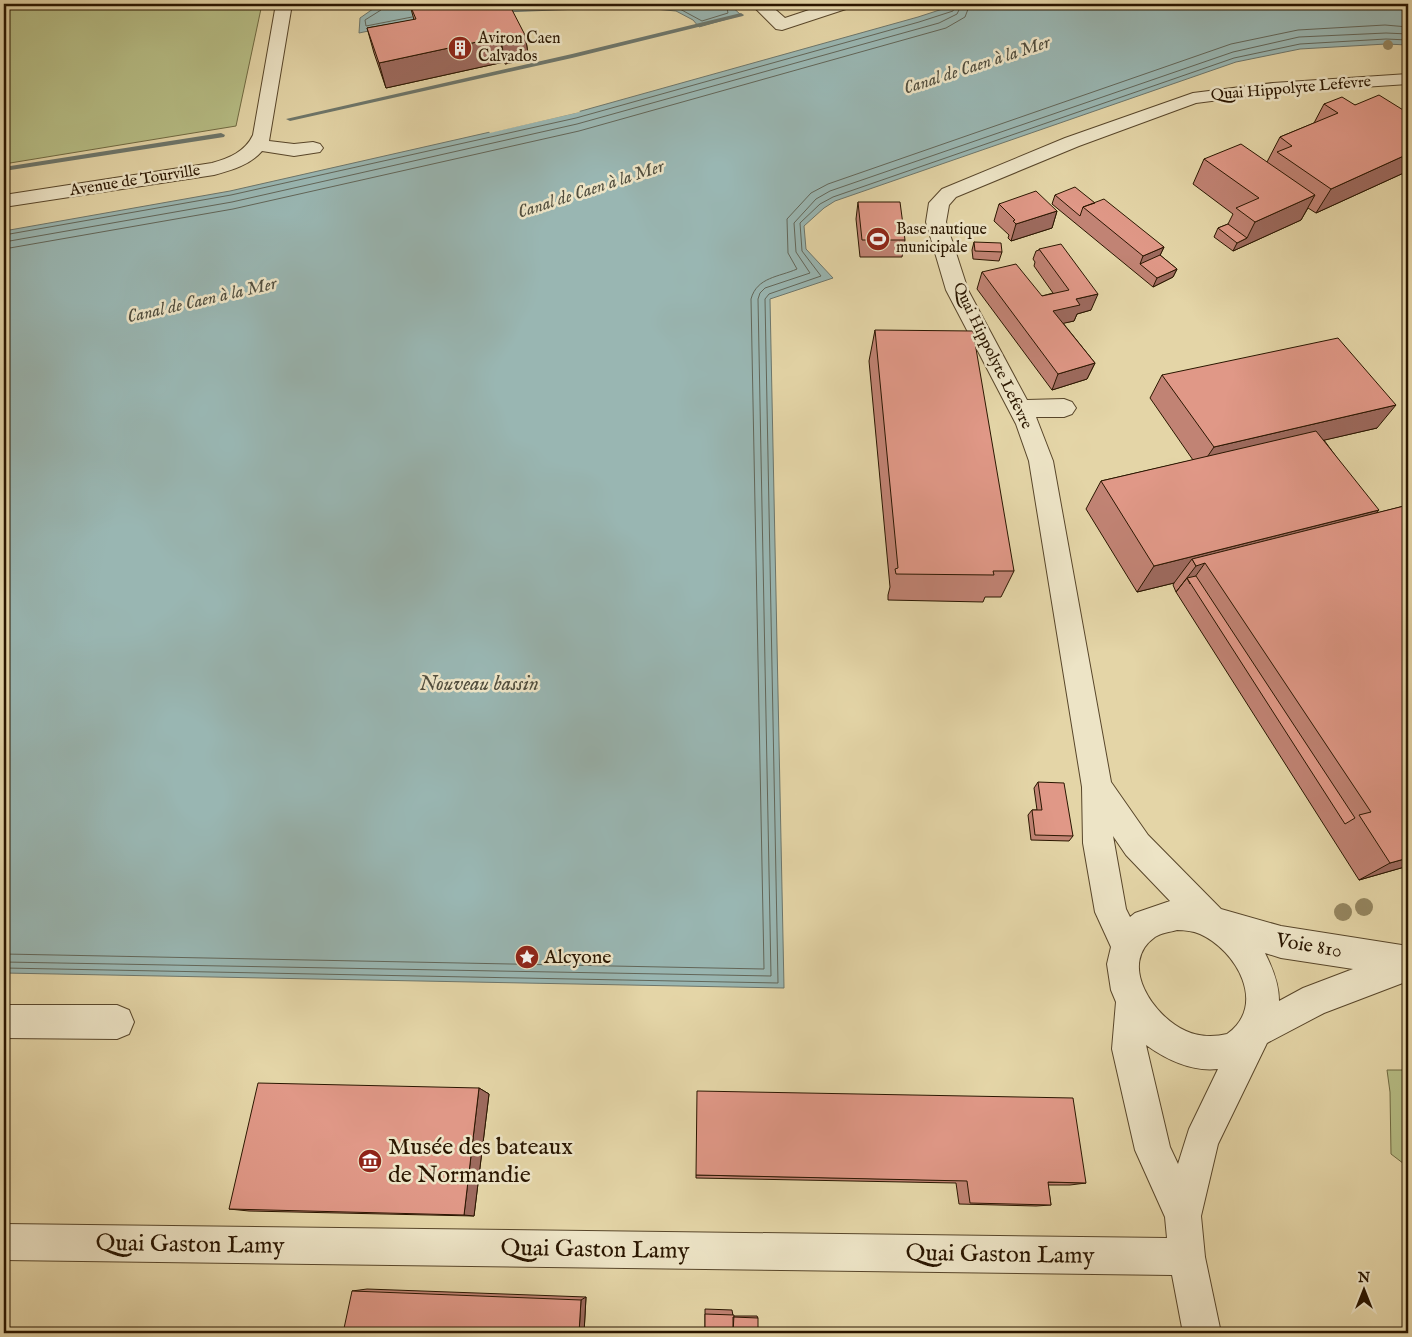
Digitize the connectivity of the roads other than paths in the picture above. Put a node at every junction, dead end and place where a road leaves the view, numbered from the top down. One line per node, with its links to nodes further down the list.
1 (284, 4): 5 (street)
2 (759, 4): 3 (street)
3 (843, 4)
4 (1408, 79): 9 (street, Quai Hippolyte Lefevre)
5 (259, 145): 6 (street); 7 (street, Avenue de Tourville)
6 (313, 148)
7 (4, 201)
8 (1064, 408): 9 (street)
9 (1019, 409): 10 (street, Quai Hippolyte Lefevre)
10 (1097, 787): 11 (street, Quai Hippolyte Lefevre); 12 (street, Quai Hippolyte Lefevre)
11 (1212, 922): 12 (street, Quai Hippolyte Lefevre); 13 (street, Voie 810); 17 (street, Quai Hippolyte Lefevre)
12 (1127, 944): 14 (street, Quai Hippolyte Lefevre)
13 (1408, 964): 17 (street, Voie 810)
14 (1132, 1003): 17 (street, Quai Hippolyte Lefevre); 18 (street, Quai Hippolyte Lefevre)
15 (4, 1021): 16 (street)
16 (117, 1022)
17 (1255, 1031): 18 (street, Quai Hippolyte Lefevre)
18 (1183, 1216): 20 (street, Quai Hippolyte Lefevre)
19 (4, 1242): 20 (street, Quai Gaston Lamy)
20 (1187, 1257): 21 (street, Quai Hippolyte Lefevre)
21 (1202, 1333)

